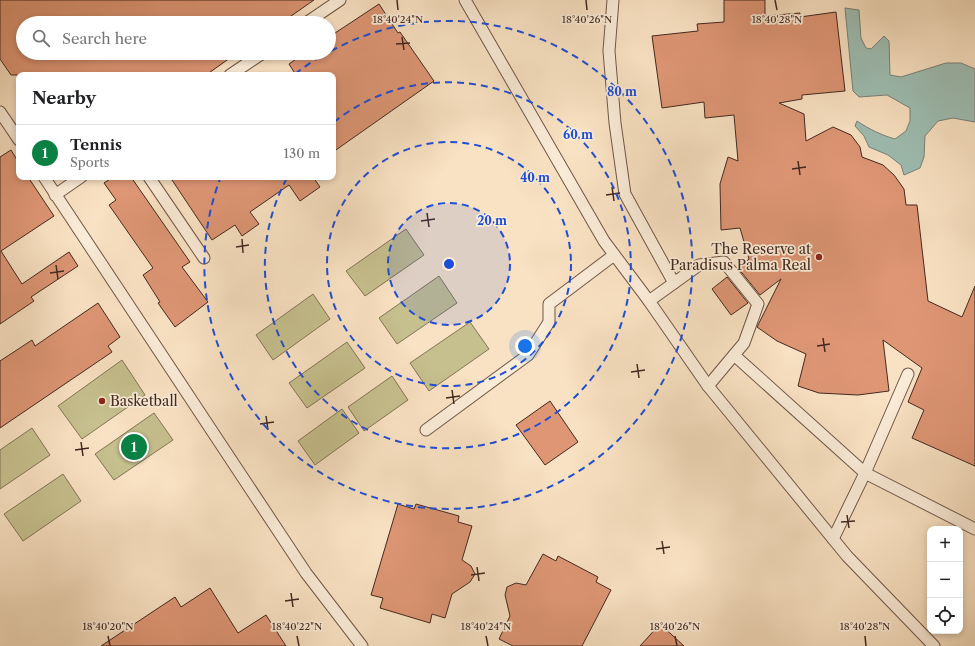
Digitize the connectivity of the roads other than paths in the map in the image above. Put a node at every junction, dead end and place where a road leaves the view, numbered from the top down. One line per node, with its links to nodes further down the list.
1 (340, 0): 4 (lane)
2 (465, 0): 13 (lane)
3 (613, 0): 15 (lane)
4 (316, 16)
5 (252, 60): 6 (lane)
6 (234, 72)
7 (0, 112): 8 (lane)
8 (16, 136)
9 (46, 180): 12 (lane)
10 (77, 180): 12 (lane)
11 (151, 180): 14 (lane)
12 (55, 195): 24 (lane)
13 (614, 255): 16 (lane); 20 (lane)
14 (204, 258)
15 (674, 284): 16 (lane); 17 (lane)
16 (650, 301): 19 (lane)
17 (734, 355): 19 (lane); 21 (lane)
18 (908, 374): 21 (lane)
19 (708, 386): 23 (lane)
20 (426, 430)
21 (865, 473): 22 (lane); 23 (lane)
22 (975, 529)
23 (833, 538): 25 (lane)
24 (362, 646)
25 (934, 646)

